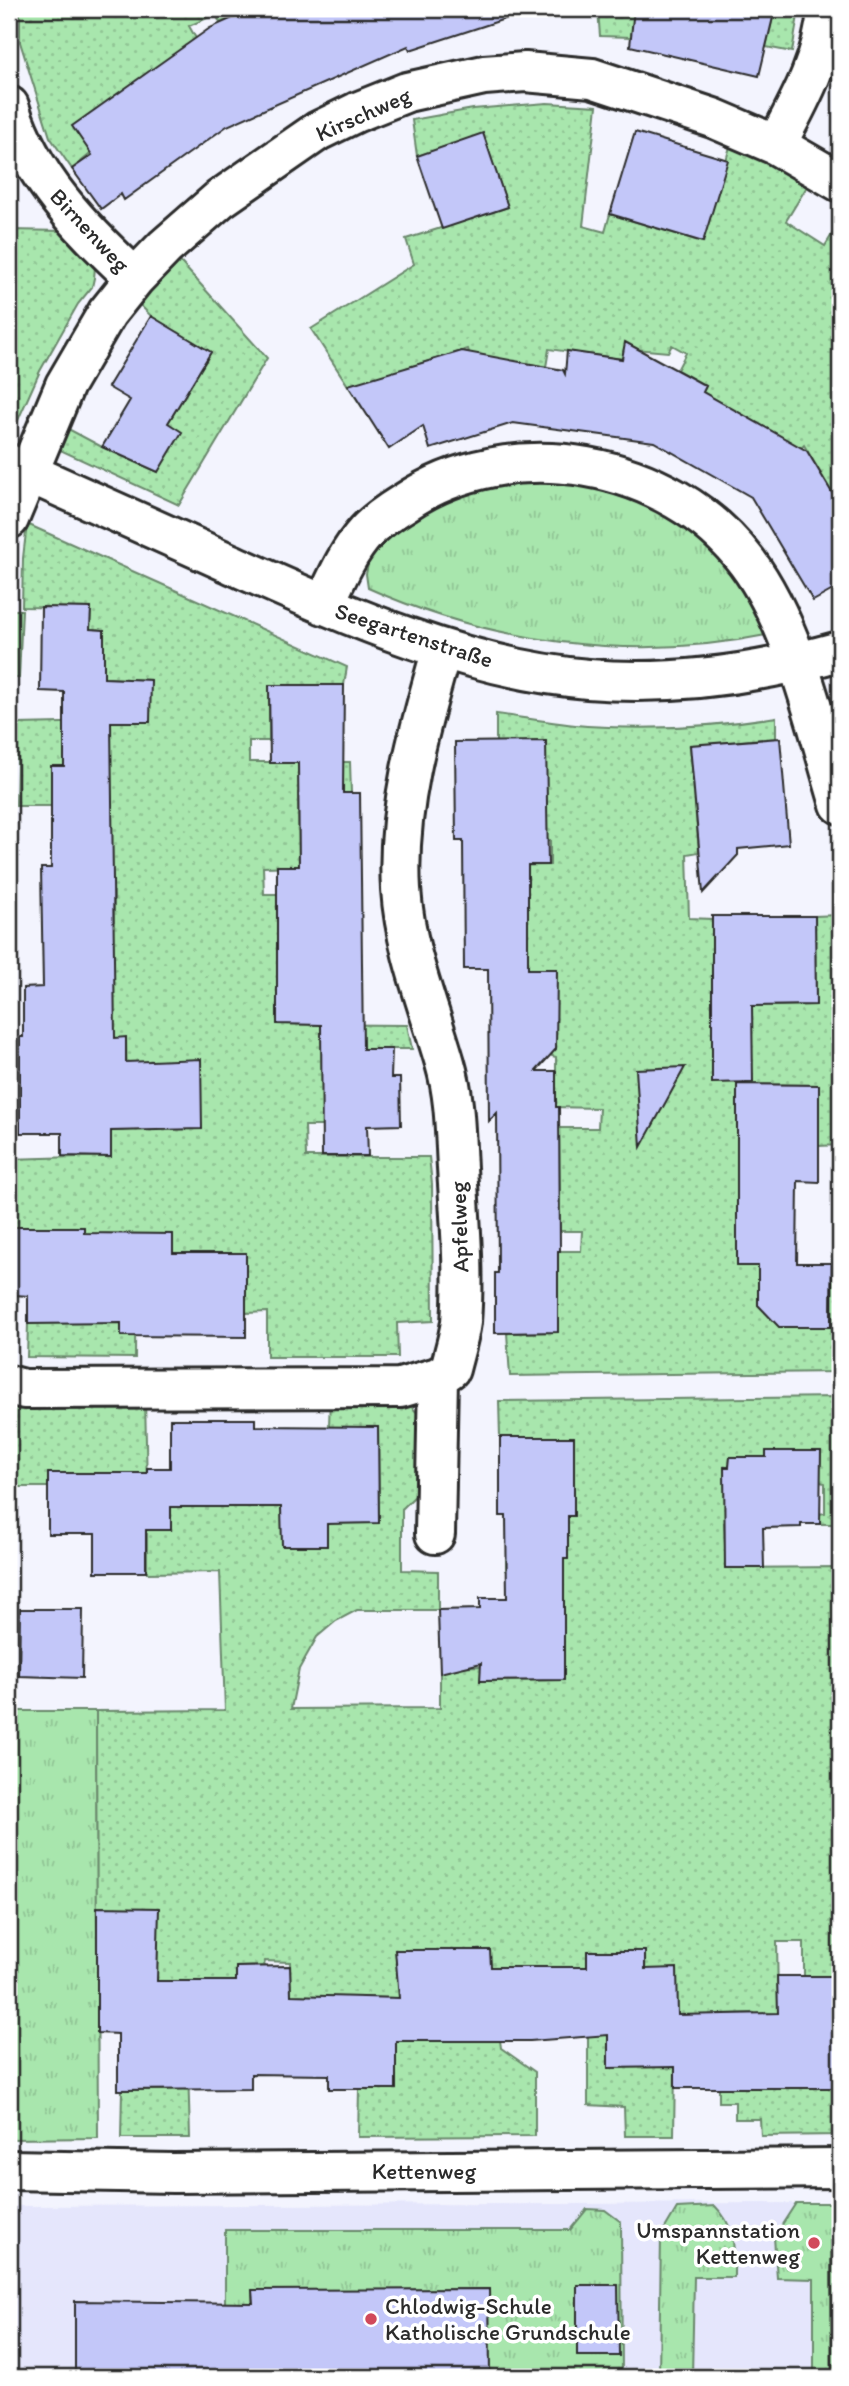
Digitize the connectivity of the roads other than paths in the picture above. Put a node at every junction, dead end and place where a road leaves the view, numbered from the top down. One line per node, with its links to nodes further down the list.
1 (827, 9): 3 (street)
2 (9, 106): 5 (street, Birnenweg)
3 (776, 145): 4 (street, Kirschweg); 5 (street, Kirschweg)
4 (840, 182)
5 (135, 278): 6 (street, Kirschweg)
6 (18, 468): 7 (street); 8 (street, Seegartenstraße)
7 (9, 519)
8 (324, 605): 9 (street, Seegartenstraße); 11 (street, Seegartenstraße)
9 (442, 649): 11 (street, Seegartenstraße); 13 (street, Apfelweg)
10 (840, 652): 11 (street, Seegartenstraße)
11 (796, 663): 12 (street)
12 (840, 804)
13 (438, 1377): 14 (street); 15 (street)
14 (9, 1385)
15 (435, 1534)
16 (840, 2168): 17 (street, Kettenweg)
17 (9, 2170)

